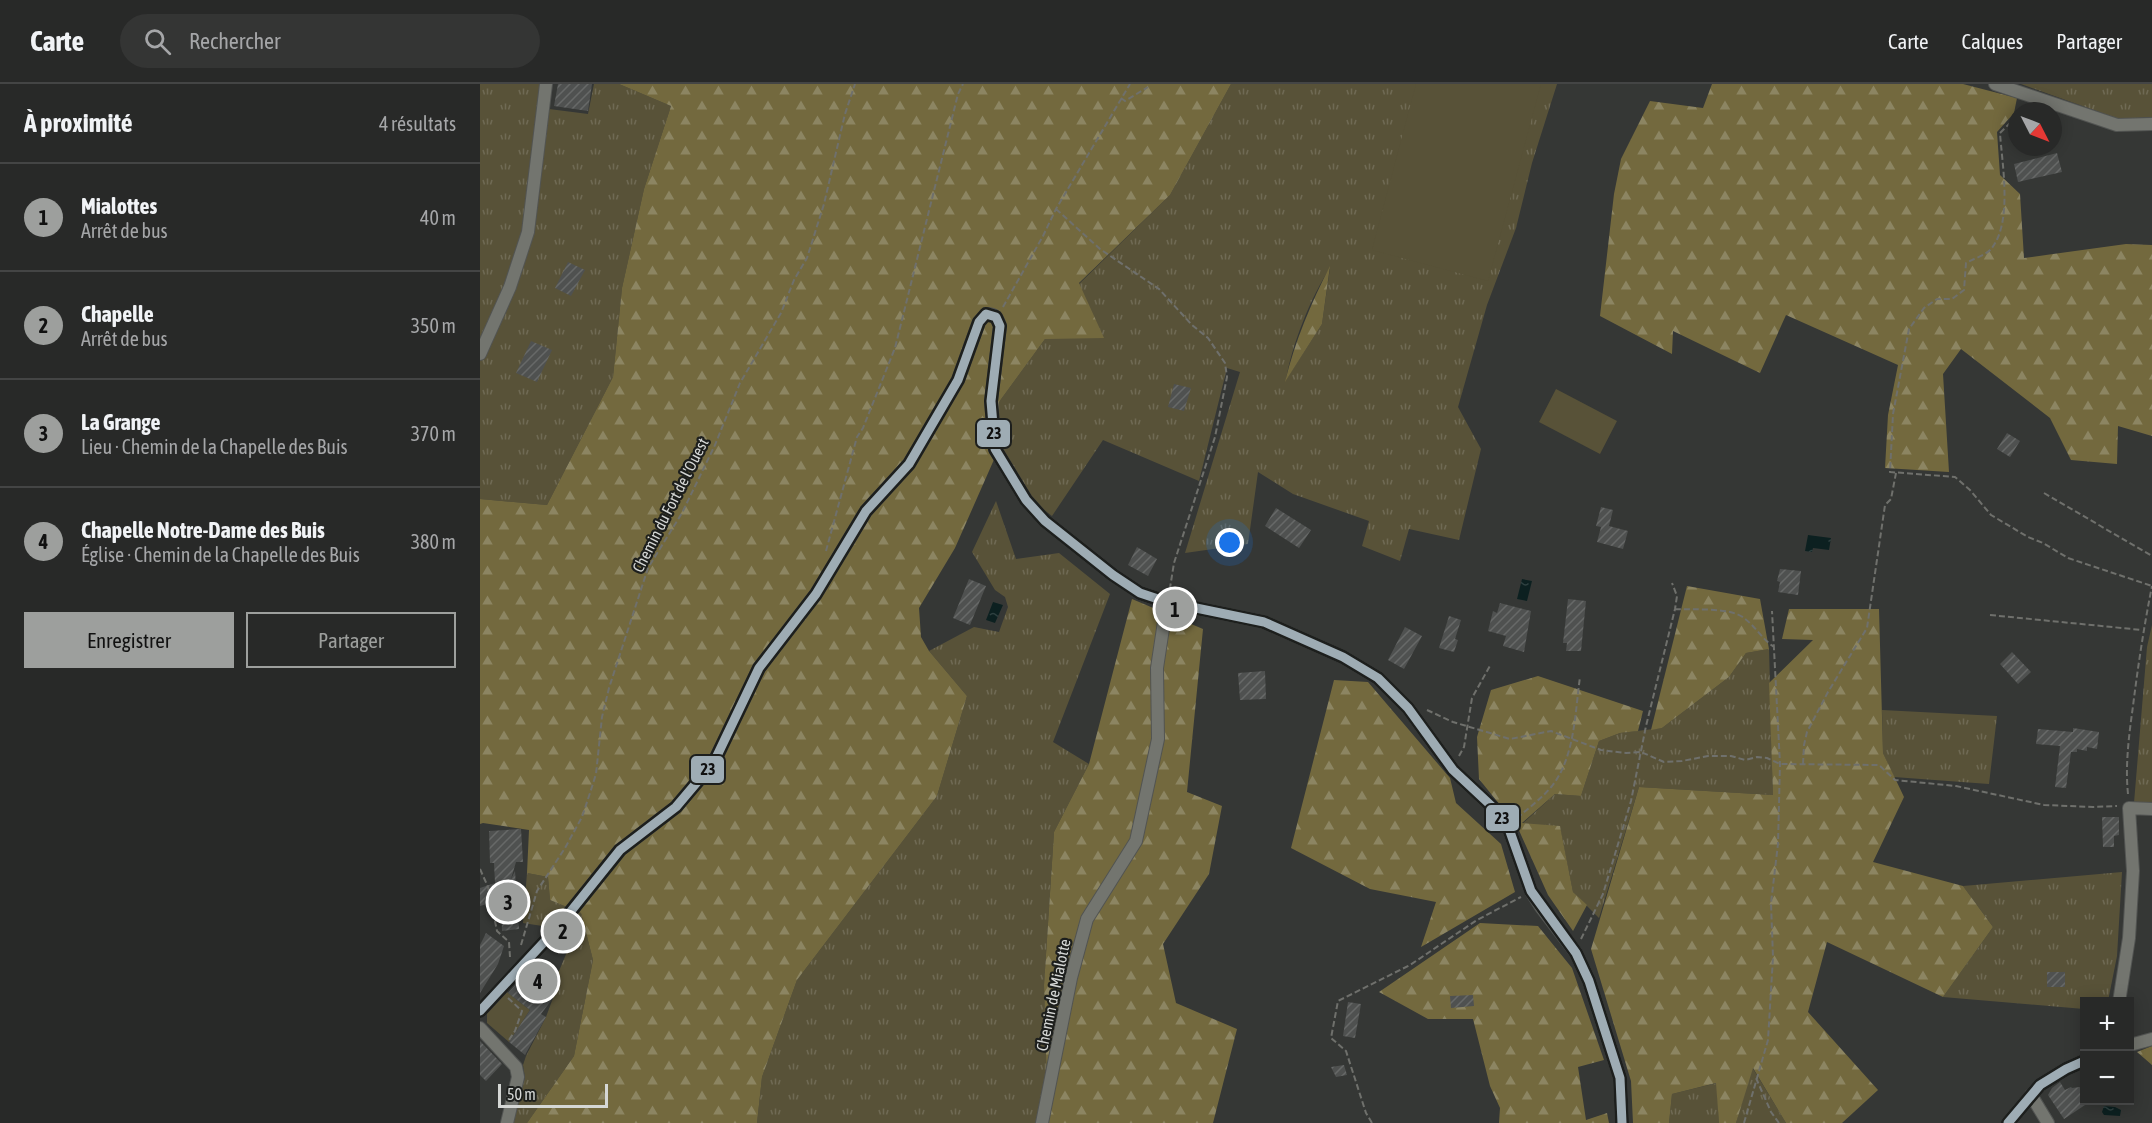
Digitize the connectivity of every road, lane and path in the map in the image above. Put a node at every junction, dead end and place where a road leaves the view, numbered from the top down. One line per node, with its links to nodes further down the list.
1 (546, 84): 12 (street)
2 (855, 84): 39 (path, Chemin du Fort de l'Ouest)
3 (963, 84): 15 (path)
4 (1130, 84): 7 (path)
5 (1995, 84): 8 (street)
6 (1148, 87): 7 (path)
7 (1121, 98): 10 (path)
8 (2152, 124)
9 (2008, 125): 13 (path)
10 (1056, 209): 11 (path); 19 (path)
11 (997, 317): 19 (street); 41 (street)
12 (480, 354)
13 (1896, 473): 18 (path); 32 (path)
14 (2044, 493): 16 (path)
15 (825, 555)
16 (2152, 556)
17 (1672, 584): 20 (path)
18 (2152, 586): 23 (path)
19 (1167, 602): 27 (street); 53 (street, Chemin de Mialotte)
20 (1675, 609): 24 (path); 30 (path)
21 (1772, 611): 24 (path)
22 (1990, 615): 23 (path)
23 (2143, 630): 34 (path)
24 (1774, 647): 31 (path)
25 (1491, 664): 28 (path)
26 (1580, 677): 29 (path)
27 (1408, 708): 28 (path); 33 (street)
28 (1468, 725): 29 (path); 33 (path)
29 (1571, 740): 30 (path); 36 (path)
30 (1641, 752): 31 (path); 40 (path)
31 (1780, 764): 32 (path); 50 (path)
32 (1803, 765): 34 (path)
33 (1453, 770): 36 (street)
34 (2129, 808): 35 (street); 43 (street)
35 (2152, 809)
36 (1508, 826): 38 (street)
37 (480, 870): 41 (path)
38 (1531, 891): 40 (street); 54 (path)
39 (521, 945)
40 (1576, 952): 55 (street)
41 (512, 976): 42 (street)
42 (499, 990): 44 (street); 47 (path)
43 (2119, 997)
44 (480, 1011)
45 (480, 1028): 52 (street)
46 (2152, 1039): 48 (street)
47 (508, 1041)
48 (2134, 1044)
49 (2080, 1063): 51 (street)
50 (1756, 1078): 56 (path); 57 (path)
51 (2031, 1095): 58 (street); 59 (street)
52 (507, 1123)
53 (1042, 1123)
54 (1372, 1123)
55 (1622, 1123)
56 (1744, 1123)
57 (1779, 1123)
58 (2008, 1123)
59 (2048, 1123)

